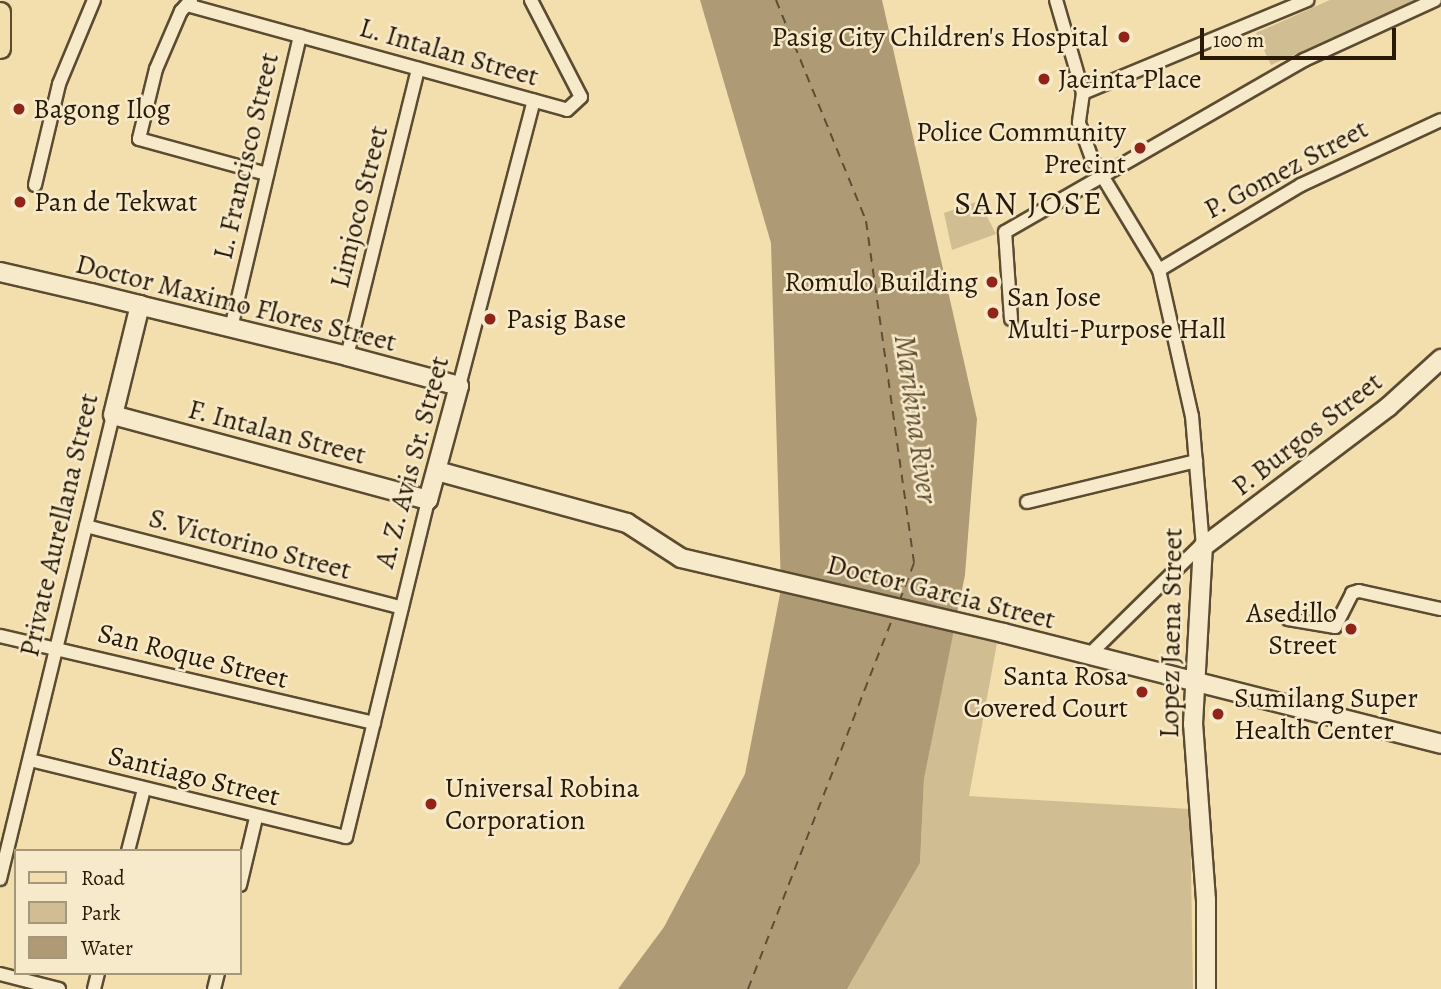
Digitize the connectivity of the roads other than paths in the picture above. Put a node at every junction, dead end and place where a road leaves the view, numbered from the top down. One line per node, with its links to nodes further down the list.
1 (94, 0): 16 (street)
2 (531, 0): 12 (street, L. Intalan Street)
3 (1056, 0): 11 (street, Lopez Jaena Street)
4 (1308, 0): 11 (street)
5 (1435, 0): 15 (street)
6 (189, 2): 8 (street, L. Intalan Street); 14 (street)
7 (0, 12): 9 (main road)
8 (300, 36): 10 (street, L. Intalan Street); 14 (street, L. Francisco Street)
9 (0, 47)
10 (418, 69): 12 (street, L. Intalan Street); 22 (street, Limjoco Street)
11 (1083, 93): 15 (street, Lopez Jaena Street)
12 (534, 101): 24 (street, A. Z. Avis Sr. Street)
13 (1441, 120): 17 (street, P. Gomez Street)
14 (267, 174): 21 (street, L. Francisco Street)
15 (1103, 178): 17 (street, Lopez Jaena Street); 20 (street)
16 (36, 185)
17 (1159, 270): 26 (street, Lopez Jaena Street)
18 (0, 272): 19 (street, Doctor Maximo Flores Street)
19 (140, 305): 21 (street, Doctor Maximo Flores Street); 25 (street, Private Aurellana Street)
20 (1011, 320)
21 (231, 328): 22 (street, Doctor Maximo Flores Street)
22 (347, 356): 24 (street, Doctor Maximo Flores Street)
23 (1441, 359): 31 (street, P. Burgos Street)
24 (459, 386): 27 (street, A. Z. Avis Sr. Street)
25 (113, 415): 28 (street, F. Intalan Street); 30 (street, Private Aurellana Street)
26 (1196, 461): 29 (street); 31 (street, Lopez Jaena Street)
27 (437, 471): 28 (street, A. Z. Avis Sr. Street); 39 (street, Doctor Garcia Street)
28 (428, 500): 32 (street, A. Z. Avis Sr. Street)
29 (1027, 502)
30 (86, 526): 32 (street, S. Victorino Street); 36 (street, Private Aurellana Street)
31 (1200, 547): 37 (street); 38 (street, Lopez Jaena Street)
32 (402, 608): 41 (street, A. Z. Avis Sr. Street)
33 (1441, 609): 34 (street)
34 (1288, 619)
35 (0, 636): 36 (street, San Roque Street)
36 (57, 647): 41 (street, San Roque Street); 43 (street, Private Aurellana Street)
37 (1095, 649)
38 (1196, 651): 39 (street, Lopez Jaena Street); 40 (street)
39 (1194, 684): 40 (street, Doctor Garcia Street); 52 (street, Lopez Jaena Street)
40 (1223, 691): 42 (street, Doctor Garcia Street)
41 (374, 723): 46 (street, A. Z. Avis Sr. Street)
42 (1441, 744)
43 (30, 760): 44 (street, Santiago Street); 49 (street, Private Aurellana Street)
44 (144, 789): 45 (street, Santiago Street); 47 (street)
45 (256, 818): 46 (street, Santiago Street); 48 (street)
46 (346, 837)
47 (129, 849)
48 (242, 877)
49 (0, 879)
50 (0, 974): 51 (street)
51 (59, 989)
52 (1206, 989)

